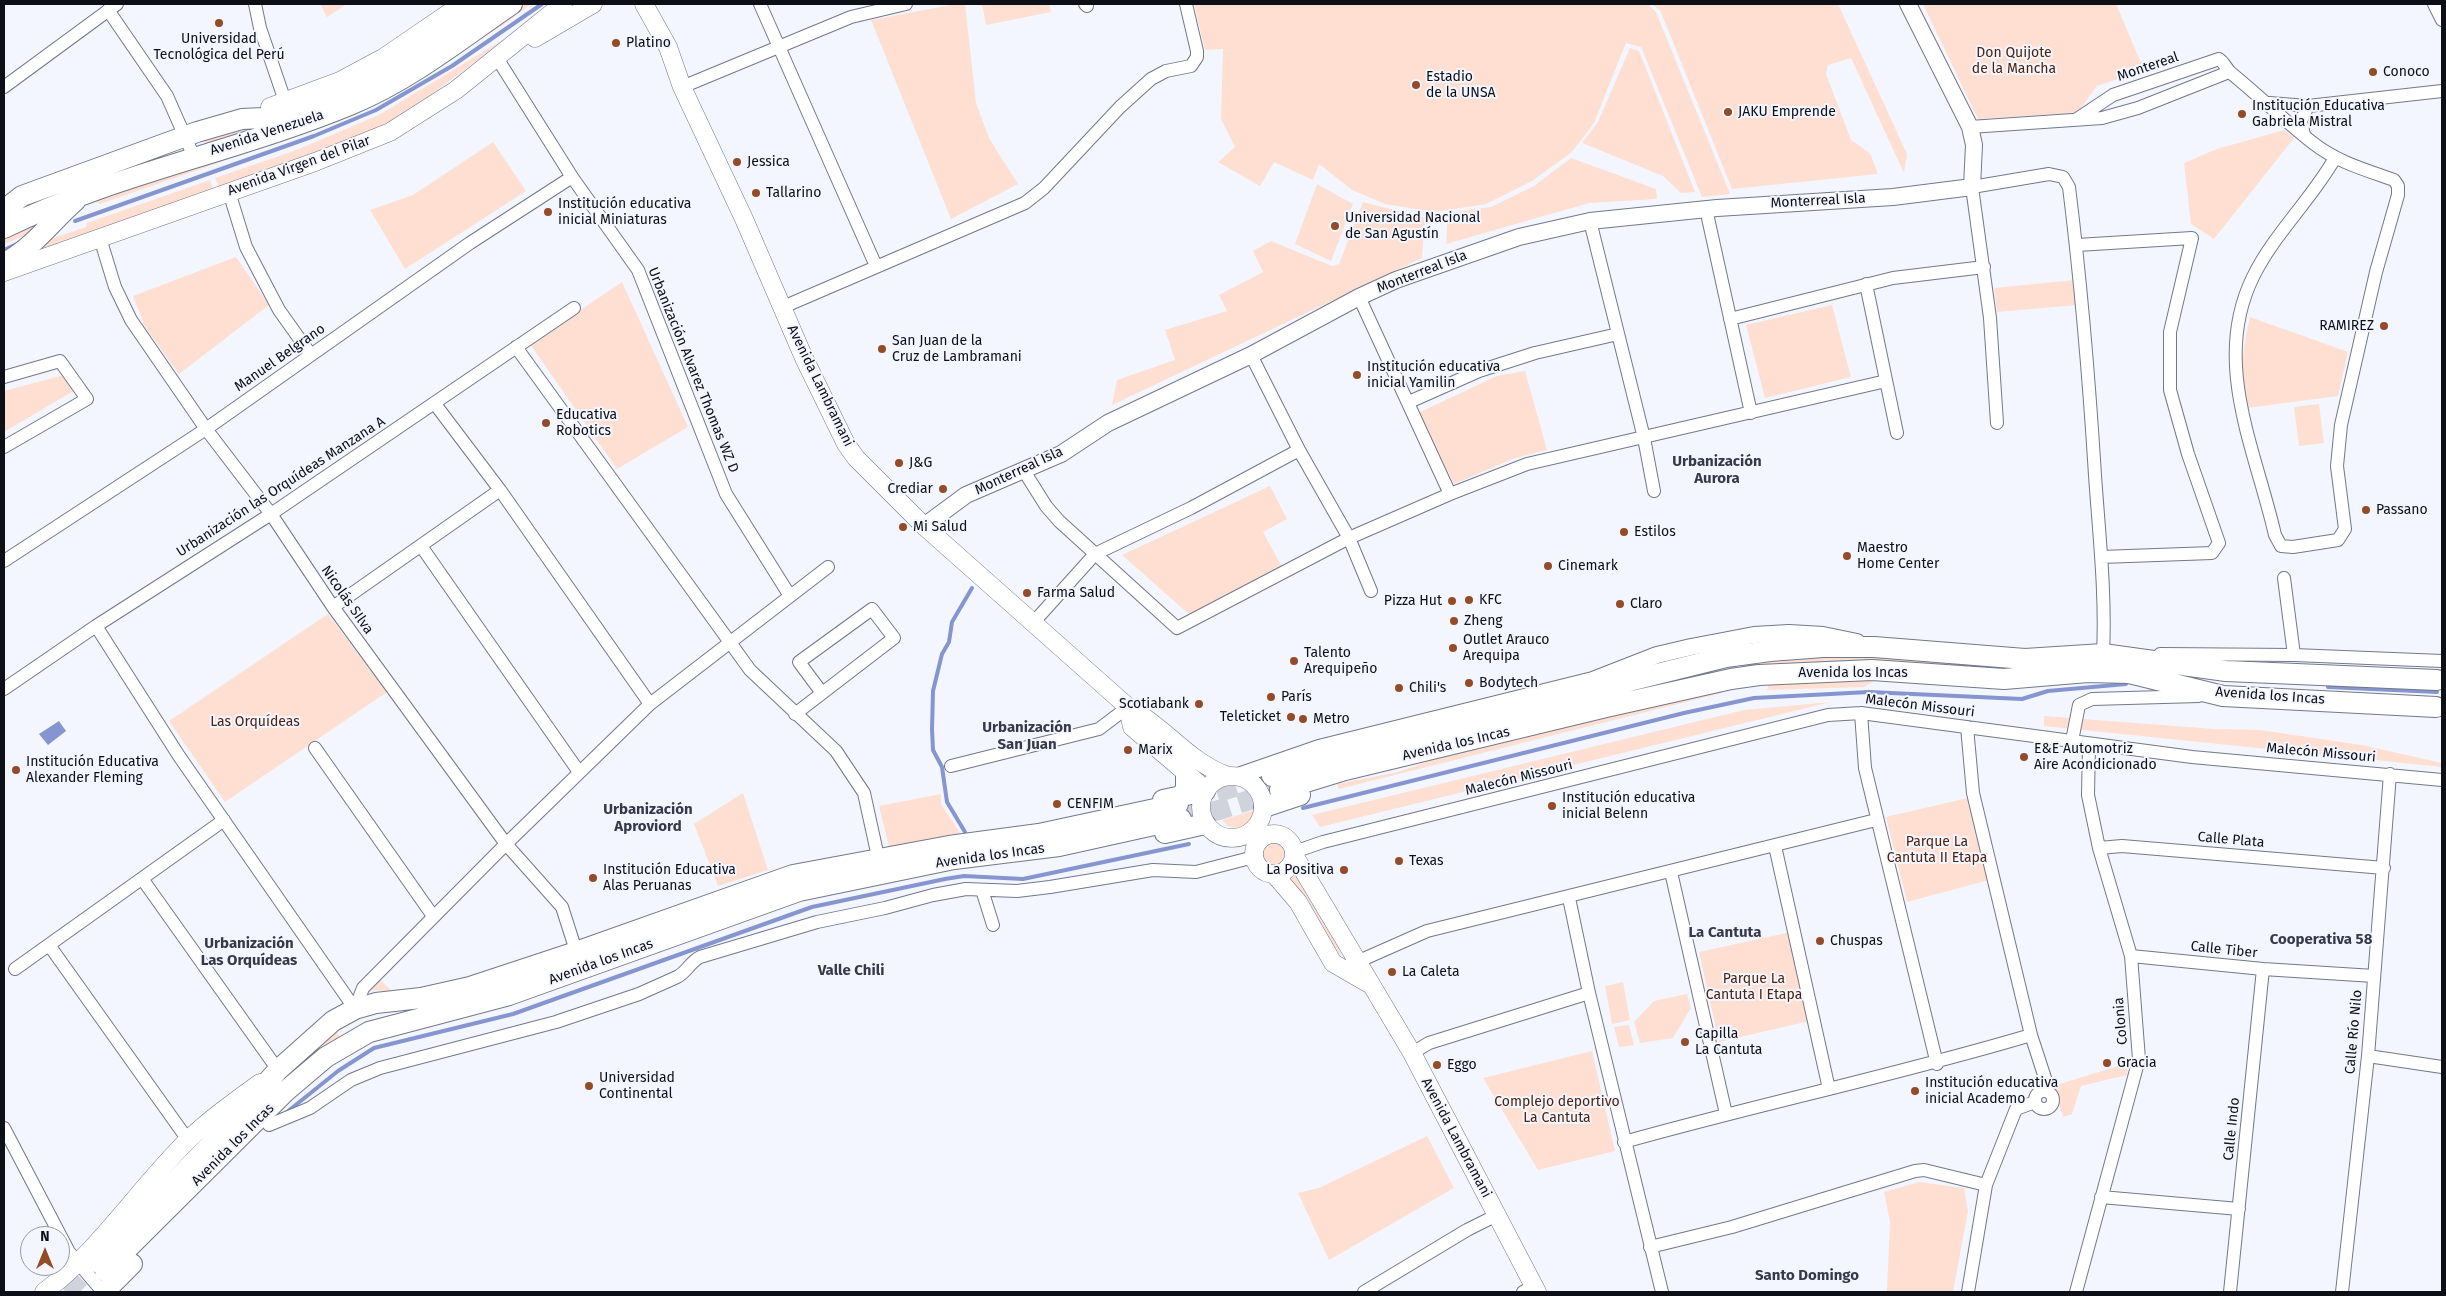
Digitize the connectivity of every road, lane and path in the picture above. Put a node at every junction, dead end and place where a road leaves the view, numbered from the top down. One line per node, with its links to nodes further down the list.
1 (255, 4): 25 (street)
2 (462, 4): 25 (main road, Avenida Venezuela)
3 (487, 4): 28 (main road, Avenida Venezuela)
4 (512, 4): 33 (main road, Avenida Venezuela)
5 (563, 4): 17 (main road, Avenida Virgen del Pilar)
6 (593, 4): 17 (main road)
7 (633, 4): 22 (main road, Avenida Lambramani)
8 (644, 4): 19 (main road, Avenida Lambramani)
9 (651, 4): 19 (main road)
10 (760, 4): 18 (street)
11 (906, 4): 18 (street)
12 (1186, 4): 47 (street)
13 (1908, 4): 30 (street)
14 (2434, 4): 16 (street)
15 (112, 7): 23 (street); 32 (street)
16 (2442, 20)
17 (513, 44): 20 (main road, Avenida Virgen del Pilar)
18 (779, 46): 22 (street); 47 (street)
19 (668, 47): 22 (main road, Avenida Lambramani)
20 (498, 58): 35 (street, Urbanización Alvarez Thomas WZ D); 37 (main road, Avenida Virgen del Pilar)
21 (2229, 72): 26 (street, Montereal); 29 (street, Montereal); 29 (street, Montereal)
22 (682, 86): 52 (main road, Avenida Lambramani)
23 (4, 87)
24 (2442, 91): 27 (street)
25 (285, 101): 28 (main road, Avenida Venezuela)
26 (2269, 104): 27 (street); 31 (street, Montereal)
27 (2308, 106): 31 (street)
28 (242, 119): 32 (main road, Avenida Venezuela)
29 (2077, 119): 30 (street, Montereal)
30 (1970, 127): 36 (street)
31 (2304, 135): 34 (street, Montereal)
32 (186, 136): 33 (street); 39 (main road, Avenida Venezuela)
33 (194, 157): 38 (main road, Avenida Venezuela)
34 (2336, 158): 34 (street, Montereal)
35 (572, 177): 57 (street, Manuel Belgrano); 84 (street, Urbanización Alvarez Thomas WZ D)
36 (1972, 187): 40 (street, Monterreal Isla); 45 (street); 48 (street)
37 (229, 192): 44 (main road, Avenida Virgen del Pilar); 57 (street)
38 (80, 197): 43 (main road, Avenida Venezuela); 46 (main road)
39 (13, 198): 41 (main road, Avenida Venezuela)
40 (1706, 209): 42 (street, Monterreal Isla); 54 (street)
41 (4, 210)
42 (1590, 221): 51 (street, Monterreal Isla); 55 (street)
43 (4, 228)
44 (100, 238): 49 (main road, Avenida Virgen del Pilar); 65 (street, Nicolás SIlva)
45 (2076, 246): 79 (street); 79 (street)
46 (4, 263)
47 (876, 266): 52 (street)
48 (1984, 267): 50 (street); 64 (street)
49 (4, 272)
50 (1866, 284): 54 (street); 60 (street)
51 (1359, 297): 58 (street, Monterreal Isla); 61 (street)
52 (783, 307): 75 (main road, Avenida Lambramani)
53 (574, 308): 56 (street, Urbanización las Orquídeas Manzana A)
54 (1730, 319): 63 (street)
55 (1618, 334): 61 (street); 67 (street)
56 (516, 347): 62 (street, Urbanización las Orquídeas Manzana A); 88 (street)
57 (311, 355): 65 (street, Manuel Belgrano)
58 (1251, 355): 69 (street); 70 (street, Monterreal Isla)
59 (4, 376): 68 (street)
60 (1886, 381): 63 (street); 66 (street)
61 (1409, 402): 73 (street)
62 (435, 404): 71 (street); 74 (street, Urbanización las Orquídeas Manzana A)
63 (1751, 413): 67 (street)
64 (1997, 423)
65 (206, 429): 74 (street, Nicolás SIlva); 80 (street, Manuel Belgrano)
66 (1896, 433)
67 (1644, 438): 72 (street); 73 (street)
68 (4, 447)
69 (1299, 450): 76 (street); 78 (street)
70 (1024, 471): 75 (street, Monterreal Isla); 78 (street)
71 (500, 490): 77 (street); 98 (street)
72 (1654, 491)
73 (1450, 494): 76 (street)
74 (271, 514): 85 (street, Nicolás SIlva); 87 (street, Urbanización las Orquídeas Manzana A)
75 (924, 526): 86 (main road, Avenida Lambramani)
76 (1349, 538): 78 (street); 83 (street)
77 (421, 546): 85 (street); 109 (street)
78 (1096, 554): 86 (street)
79 (2101, 557): 90 (street)
80 (4, 561)
81 (828, 567): 84 (street)
82 (2284, 578): 91 (street)
83 (1371, 591)
84 (790, 596): 88 (street)
85 (333, 607): 121 (street, Nicolás SIlva)
86 (1033, 623): 99 (main road, Avenida Lambramani)
87 (96, 626): 95 (street, Urbanización las Orquídeas Manzana A); 117 (street)
88 (732, 642): 98 (street); 102 (street)
89 (1874, 647): 90 (main road, Avenida los Incas); 93 (street, Avenida los Incas); 94 (main road, Avenida los Incas)
90 (2102, 654): 91 (street, Avenida los Incas); 92 (main road, Avenida los Incas)
91 (2294, 655): 92 (street, Avenida los Incas)
92 (2439, 670)
93 (1593, 680): 94 (main road); 112 (street, Avenida los Incas)
94 (1633, 680): 104 (main road, Avenida los Incas)
95 (4, 689)
96 (822, 694): 96 (street); 102 (street)
97 (2223, 696): 100 (main road, Avenida los Incas); 104 (main road, Avenida los Incas); 105 (street)
98 (650, 704): 109 (street)
99 (1128, 707): 108 (street); 111 (main road, Avenida Lambramani); 112 (main road, Avenida Lambramani)
100 (2439, 711)
101 (1861, 713): 103 (street, Malecón Missouri); 118 (street); 123 (street, Malecón Missouri)
102 (795, 714): 127 (street)
103 (1967, 727): 105 (street, Malecón Missouri); 149 (street)
104 (1470, 740): 116 (main road)
105 (2072, 741): 106 (street, Malecón Missouri)
106 (2089, 744): 110 (street, Malecón Missouri); 124 (street, Colonia)
107 (315, 748): 134 (street)
108 (951, 766)
109 (579, 772): 121 (street)
110 (2390, 774): 113 (street, Malecón Missouri); 128 (street, Calle Río Nilo)
111 (1186, 775): 114 (main road, Avenida Lambramani); 115 (main road)
112 (1233, 776): 114 (main road); 116 (main road)
113 (2442, 780)
114 (1205, 790): 115 (main road, Avenida los Incas); 119 (main road)
115 (1180, 806): 125 (main road, Avenida los Incas)
116 (1264, 808): 120 (main road); 123 (main road, Avenida Lambramani)
117 (224, 820): 131 (street); 147 (street)
118 (1876, 820): 122 (street); 153 (street)
119 (1205, 824): 120 (main road); 125 (main road)
120 (1237, 838): 126 (main road)
121 (506, 844): 134 (street); 138 (street, Nicolás SIlva)
122 (1775, 846): 129 (street); 157 (street)
123 (1292, 848): 126 (main road); 130 (main road); 139 (main road, Avenida Lambramani)
124 (2099, 848): 128 (street, Calle Plata); 137 (street, Colonia)
125 (952, 853): 127 (main road, Avenida los Incas)
126 (1254, 858): 130 (main road); 132 (street)
127 (880, 866): 138 (main road, Avenida los Incas)
128 (2384, 868): 143 (street, Calle Río Nilo)
129 (1671, 872): 133 (street); 158 (street)
130 (1274, 874): 140 (main road, Avenida Lambramani)
131 (143, 880): 136 (street); 156 (street)
132 (982, 890): 135 (street); 159 (street)
133 (1569, 898): 139 (street); 145 (street)
134 (434, 916): 147 (street)
135 (992, 925)
136 (50, 946): 141 (street); 161 (street)
137 (2131, 956): 142 (street, Calle Tiber); 164 (street, Colonia)
138 (579, 961): 146 (main road, Avenida los Incas)
139 (1358, 961): 140 (street); 144 (main road, Avenida Lambramani)
140 (1342, 968): 144 (main road, Avenida Lambramani)
141 (15, 969)
142 (2263, 969): 143 (street, Calle Tiber); 165 (street, Calle Indo)
143 (2374, 976): 152 (street, Calle Río Nilo)
144 (1372, 985): 151 (main road, Avenida Lambramani)
145 (1589, 993): 151 (street); 162 (street)
146 (433, 1006): 147 (main road, Avenida los Incas); 150 (main road, Avenida los Incas)
147 (355, 1009): 148 (main road, Avenida los Incas)
148 (333, 1021): 150 (main road); 156 (main road, Avenida los Incas)
149 (2031, 1035): 153 (street); 163 (street)
150 (348, 1043): 155 (main road, Avenida los Incas)
151 (1412, 1053): 166 (main road, Avenida Lambramani)
152 (2368, 1056): 154 (street); 177 (street, Calle Río Nilo)
153 (1936, 1064): 157 (street)
154 (2442, 1067)
155 (313, 1069): 159 (main road); 168 (main road, Avenida los Incas)
156 (278, 1070): 161 (main road, Avenida los Incas); 168 (main road, Avenida los Incas)
157 (1829, 1089): 158 (street)
158 (1726, 1114): 162 (street)
159 (269, 1125): 171 (main road)
160 (4, 1128): 168 (street)
161 (188, 1140): 168 (main road, Avenida los Incas)
162 (1624, 1142): 167 (street)
163 (1986, 1185): 167 (street); 174 (street)
164 (2100, 1197): 165 (street); 175 (street, Colonia)
165 (2239, 1209): 176 (street, Calle Indo)
166 (1497, 1214): 169 (main road, Avenida Lambramani); 172 (street)
167 (1650, 1247): 173 (street)
168 (92, 1266): 170 (main road, Avenida los Incas); 171 (street)
169 (1531, 1290)
170 (44, 1292)
171 (104, 1292)
172 (1364, 1292)
173 (1662, 1292)
174 (1968, 1292)
175 (2076, 1292)
176 (2230, 1292)
177 (2342, 1292)

